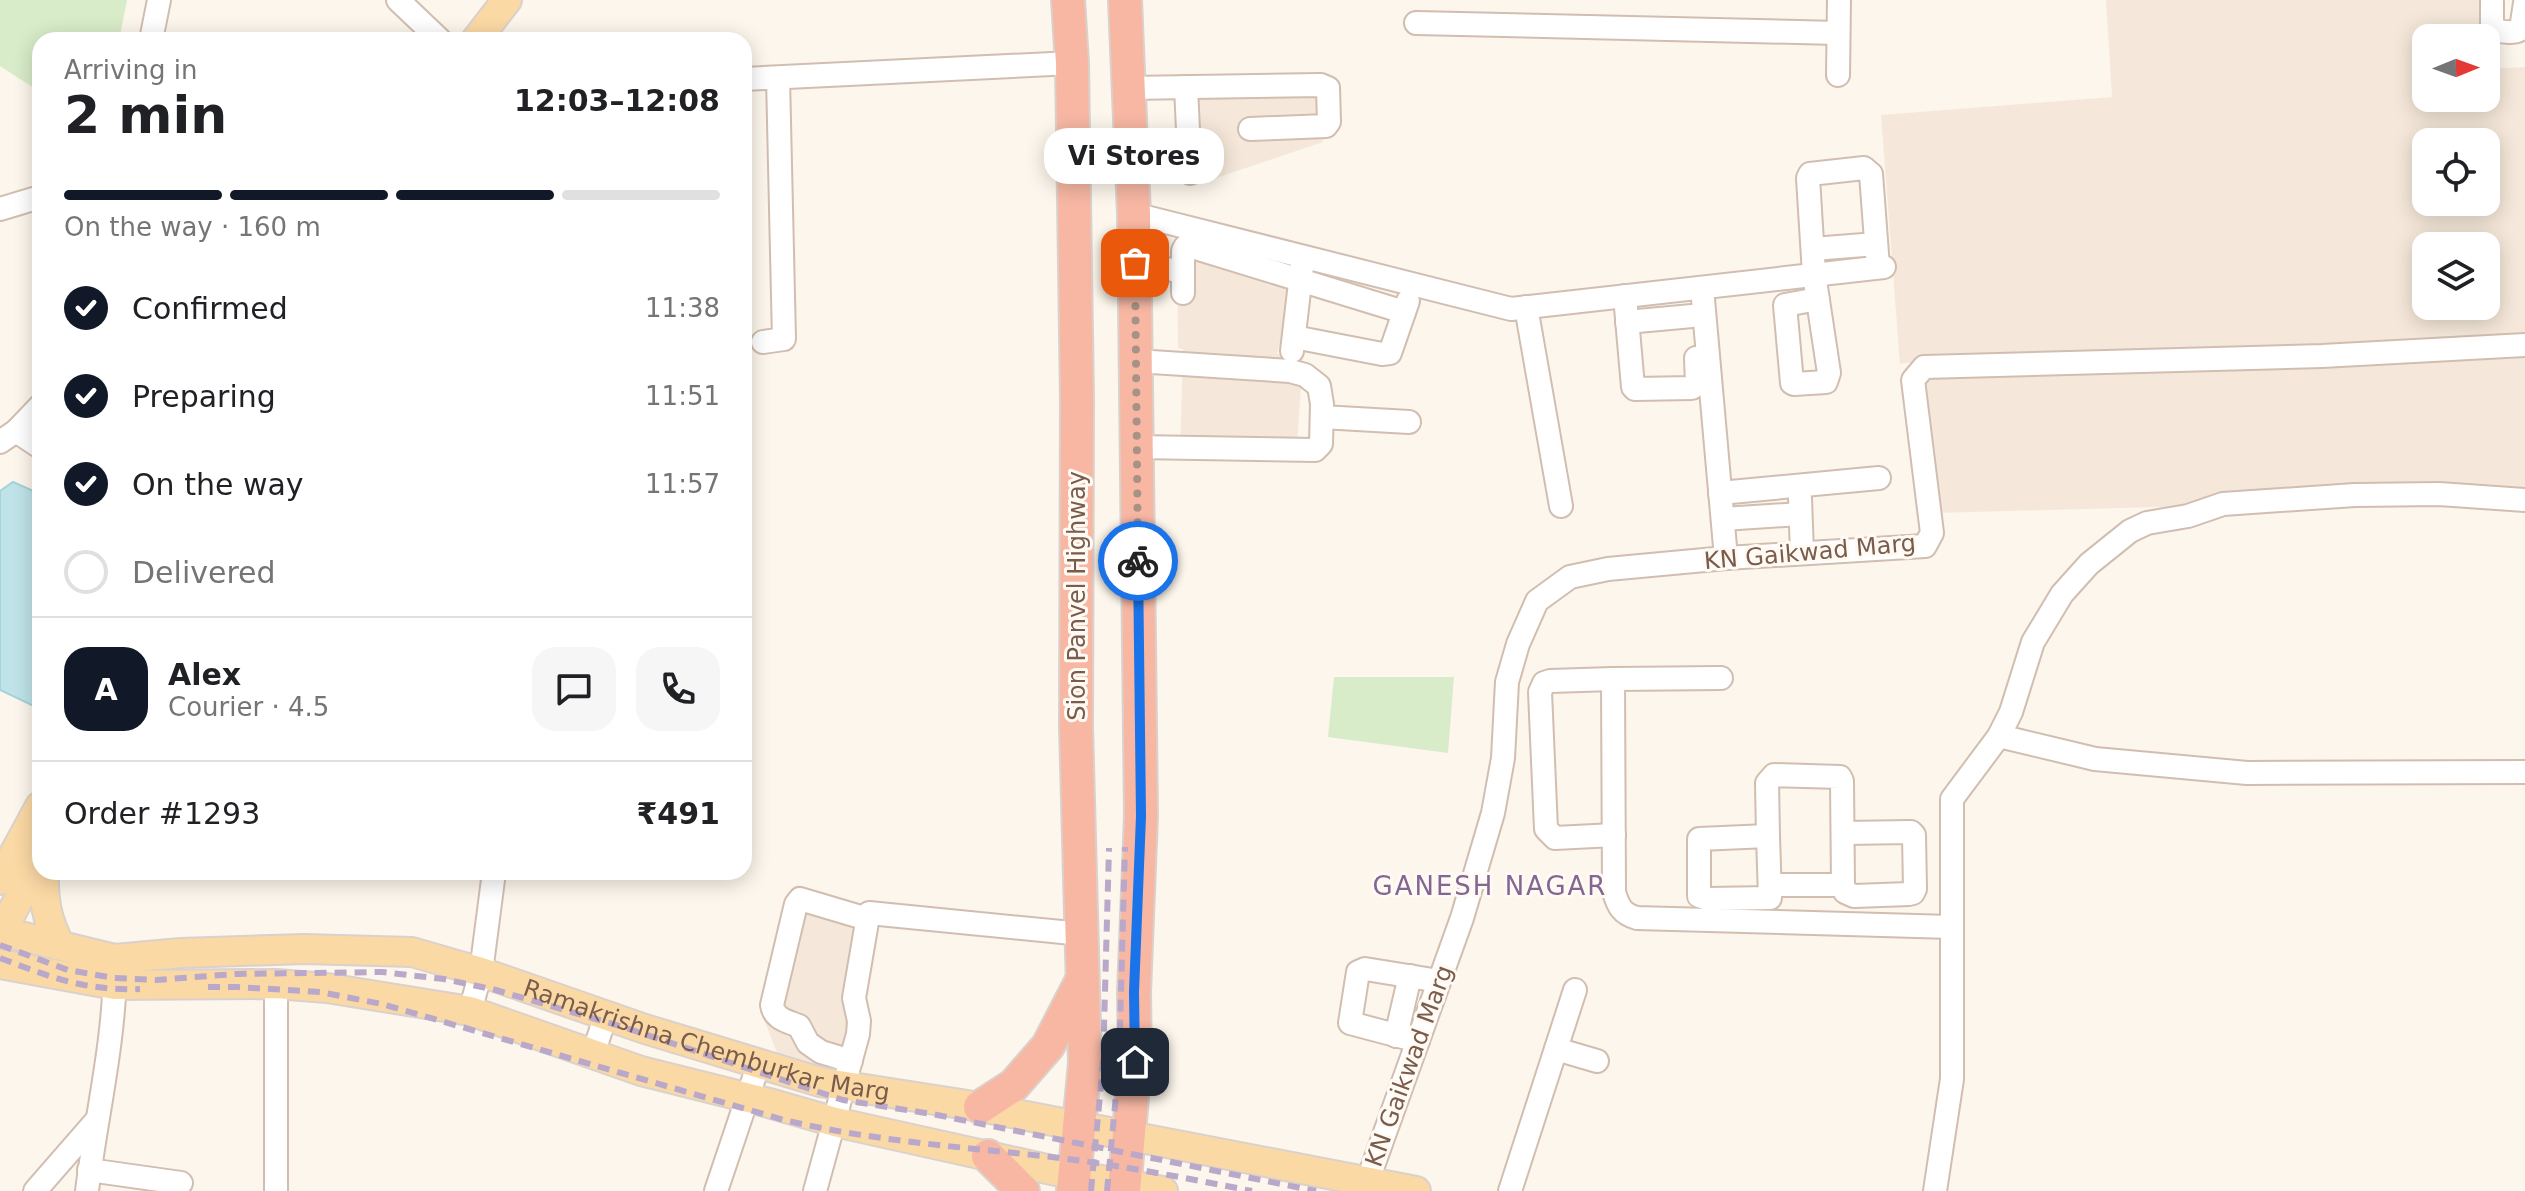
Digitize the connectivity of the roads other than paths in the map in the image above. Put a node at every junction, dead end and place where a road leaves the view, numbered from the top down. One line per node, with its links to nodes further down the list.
1 (159, 0): 11 (street)
2 (398, 0): 12 (street)
3 (507, 0): 13 (main road)
4 (530, 0): 14 (main road)
5 (1068, 0): 16 (highway, Sion Panvel Highway)
6 (1125, 0): 21 (highway)
7 (1839, 0): 15 (street)
8 (2492, 0): 9 (street)
9 (2525, 3)
10 (1416, 23): 15 (street)
11 (158, 32)
12 (432, 32)
13 (482, 32)
14 (506, 32)
15 (1838, 33): 17 (street)
16 (1072, 63): 18 (street); 84 (highway, Sion Panvel Highway)
17 (1838, 75)
18 (778, 78): 19 (street); 42 (street)
19 (752, 79)
20 (1186, 87): 21 (street); 22 (street); 23 (street)
21 (1129, 88): 26 (highway)
22 (1250, 129)
23 (1190, 173)
24 (32, 199): 25 (street)
25 (0, 209)
26 (1134, 214): 29 (street); 30 (highway)
27 (1876, 244): 28 (street); 28 (street); 31 (street)
28 (1813, 249): 31 (street)
29 (1303, 257): 32 (street); 33 (street)
30 (1135, 263): 32 (street); 44 (highway)
31 (1814, 274): 34 (street); 36 (street)
32 (1300, 280): 38 (street); 41 (street)
33 (1413, 284): 37 (street); 38 (street)
34 (1696, 289): 35 (street); 39 (street); 54 (street)
35 (1625, 296): 37 (street); 40 (street)
36 (1818, 299)
37 (1526, 307): 56 (street)
38 (1404, 312): 41 (street)
39 (1692, 316): 40 (street); 40 (street)
40 (1627, 322)
41 (1294, 337): 45 (street)
42 (763, 342)
43 (2525, 345): 59 (street, KN Gaikwad Marg)
44 (1136, 361): 45 (street); 51 (highway)
45 (1290, 371): 47 (street)
46 (32, 414): 49 (street)
47 (1322, 417): 48 (street); 51 (street)
48 (1409, 422)
49 (8, 436): 50 (street)
50 (32, 444)
51 (1137, 447): 112 (highway)
52 (1879, 478): 53 (street)
53 (1799, 485): 54 (street); 57 (street)
54 (1720, 493): 58 (street)
55 (2525, 500): 63 (street)
56 (1561, 506)
57 (1800, 514): 58 (street); 59 (street)
58 (1723, 519): 60 (street)
59 (1802, 553): 60 (street, KN Gaikwad Marg)
60 (1726, 558): 93 (street, KN Gaikwad Marg)
61 (1721, 678): 62 (street)
62 (1613, 679): 67 (street); 67 (street)
63 (1999, 736): 64 (street); 69 (street)
64 (2525, 772)
65 (32, 821): 72 (main road)
66 (1843, 833): 68 (street); 70 (street); 75 (street)
67 (1614, 835): 78 (street)
68 (1768, 836): 76 (street); 78 (street)
69 (1952, 862): 70 (street); 82 (street)
70 (1914, 864): 77 (street)
71 (32, 874): 83 (main road)
72 (0, 880)
73 (44, 880): 85 (main road)
74 (493, 880): 90 (street)
75 (1843, 885): 76 (street); 77 (street)
76 (1770, 891): 78 (street); 80 (street)
77 (1887, 895): 81 (street)
78 (1734, 910): 80 (street)
79 (869, 913): 84 (street)
80 (1771, 921): 81 (street)
81 (1888, 925): 82 (street)
82 (1951, 927): 127 (street)
83 (0, 932): 85 (main road, Ramakrishna Chemburkar Marg)
84 (1082, 934): 92 (highway, Sion Panvel Highway)
85 (60, 945): 89 (main road, Ramakrishna Chemburkar Marg)
86 (326, 950): 87 (main road, Ramakrishna Chemburkar Marg); 90 (main road, Ramakrishna Chemburkar Marg); 96 (main road)
87 (181, 953): 89 (main road, Ramakrishna Chemburkar Marg); 94 (street)
88 (0, 964): 89 (main road, Ramakrishna Chemburkar Marg)
89 (115, 972): 94 (main road, Ramakrishna Chemburkar Marg); 109 (street)
90 (481, 972): 98 (street); 99 (main road, Ramakrishna Chemburkar Marg)
91 (1410, 976): 93 (street); 100 (street); 100 (street)
92 (1083, 980): 108 (highway); 111 (highway, Sion Panvel Highway)
93 (1439, 981): 100 (street, KN Gaikwad Marg)
94 (181, 984): 95 (main road, Ramakrishna Chemburkar Marg)
95 (276, 984): 96 (main road, Ramakrishna Chemburkar Marg); 120 (street)
96 (327, 988): 98 (main road, Ramakrishna Chemburkar Marg)
97 (1575, 990): 101 (street)
98 (470, 1011): 102 (main road, Ramakrishna Chemburkar Marg)
99 (606, 1015): 102 (street); 105 (main road, Ramakrishna Chemburkar Marg)
100 (1407, 1038): 117 (street, KN Gaikwad Marg)
101 (1556, 1049): 104 (street); 126 (street)
102 (593, 1054): 107 (main road, Ramakrishna Chemburkar Marg)
103 (851, 1061): 103 (street); 106 (street)
104 (1597, 1061)
105 (759, 1063): 106 (main road, Ramakrishna Chemburkar Marg); 107 (street)
106 (843, 1088): 108 (main road, Ramakrishna Chemburkar Marg); 110 (street)
107 (749, 1098): 110 (main road, Ramakrishna Chemburkar Marg); 121 (street)
108 (980, 1107): 111 (main road, Ramakrishna Chemburkar Marg)
109 (96, 1121): 114 (street); 119 (street)
110 (835, 1122): 113 (main road, Ramakrishna Chemburkar Marg); 122 (street)
111 (1079, 1126): 112 (main road, Ramakrishna Chemburkar Marg); 116 (highway, Sion Panvel Highway)
112 (1129, 1135): 117 (main road, Ramakrishna Chemburkar Marg); 118 (highway)
113 (988, 1156): 116 (main road, Ramakrishna Chemburkar Marg); 123 (highway)
114 (88, 1181): 115 (street)
115 (181, 1183)
116 (1073, 1183): 118 (main road, Ramakrishna Chemburkar Marg)
117 (1366, 1186): 125 (main road, Ramakrishna Chemburkar Marg)
118 (1124, 1188): 124 (main road, Ramakrishna Chemburkar Marg)
119 (35, 1191)
120 (276, 1191)
121 (716, 1191)
122 (815, 1191)
123 (1023, 1191)
124 (1163, 1191)
125 (1416, 1191)
126 (1510, 1191)
127 (1935, 1191)

